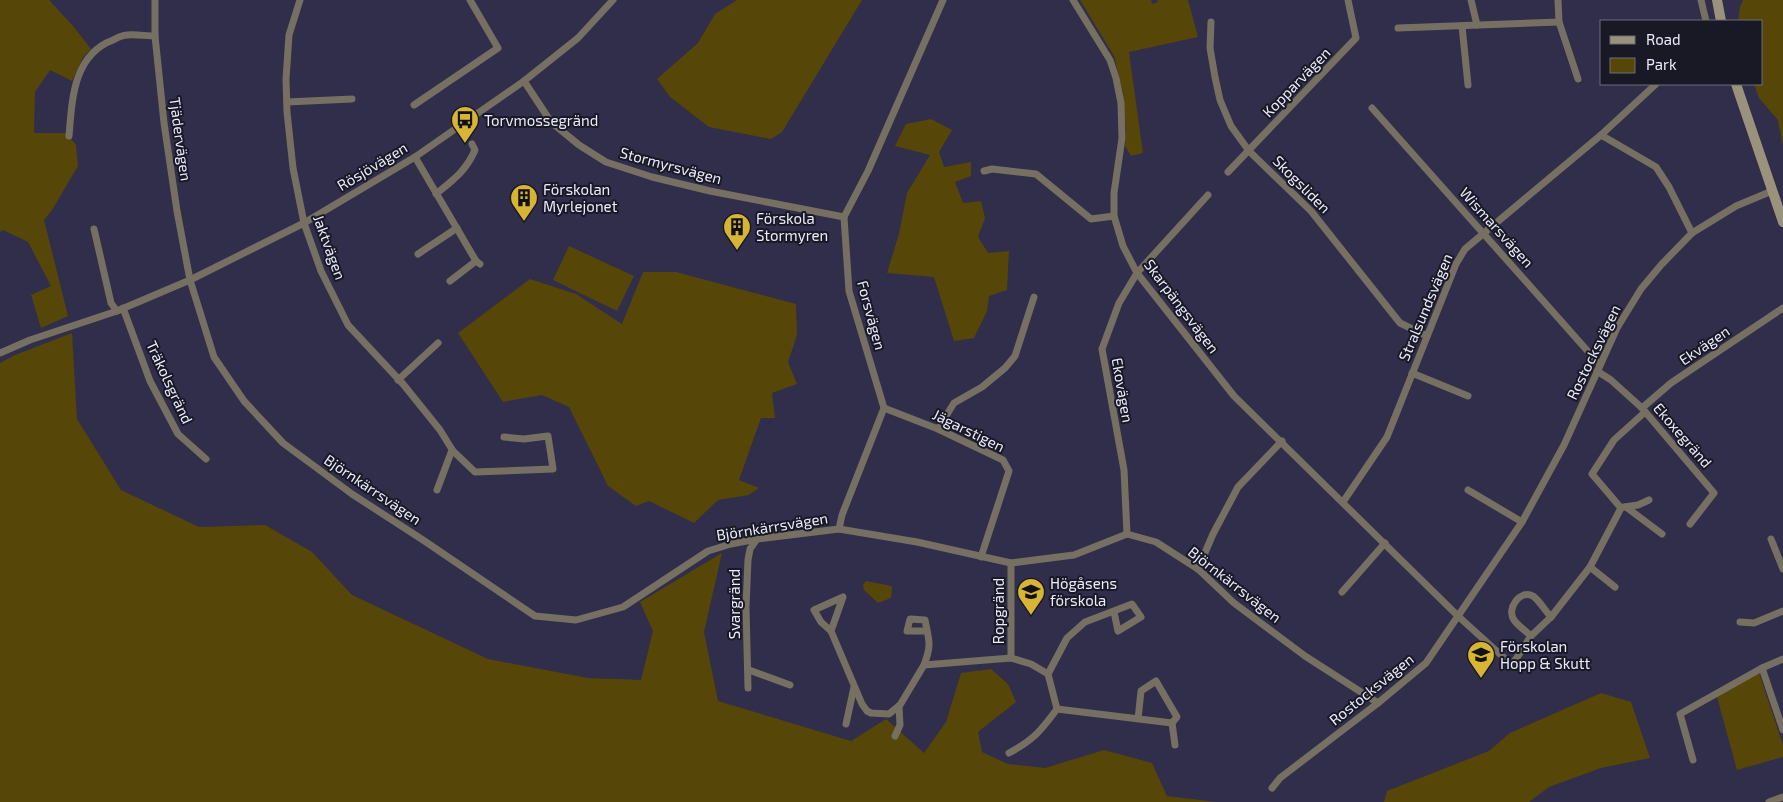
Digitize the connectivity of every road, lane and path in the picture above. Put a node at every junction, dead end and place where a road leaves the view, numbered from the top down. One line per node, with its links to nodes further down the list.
1 (155, 0): 19 (street, Tjädervägen)
2 (300, 0): 26 (street, Jaktvägen)
3 (470, 0): 27 (street)
4 (613, 0): 21 (street, Rösjövägen)
5 (943, 0): 40 (street)
6 (1073, 0): 39 (street, Skarpängsvägen)
7 (1348, 0): 32 (street, Kopparvägen)
8 (1471, 0): 16 (street)
9 (1558, 0): 15 (street)
10 (1701, 0): 12 (street)
11 (1717, 0): 13 (main road)
12 (1706, 20)
13 (1720, 20)
14 (1211, 22): 32 (street, Skogsliden)
15 (1559, 22): 16 (street); 20 (street)
16 (1477, 25): 17 (street)
17 (1462, 26): 18 (street); 22 (street)
18 (1398, 28)
19 (155, 36): 30 (street); 49 (street, Tjädervägen)
20 (1578, 79)
21 (524, 82): 33 (street, Rösjövägen); 40 (street, Stormyrsvägen)
22 (1468, 85)
23 (1655, 85): 29 (street, Stralsundsvägen)
24 (1736, 85): 36 (main road)
25 (352, 99): 26 (street)
26 (287, 102): 42 (street, Jaktvägen)
27 (414, 105)
28 (1372, 108): 45 (street, Wismarsvägen)
29 (1601, 135): 45 (street, Stralsundsvägen); 46 (street)
30 (69, 136)
31 (472, 144): 37 (street)
32 (1249, 151): 35 (street, Kopparvägen); 54 (street, Skogsliden)
33 (415, 157): 37 (street); 42 (street, Rösjövägen)
34 (984, 172): 39 (street)
35 (1228, 172)
36 (1772, 191): 41 (main road); 46 (street, Rostocksvägen)
37 (436, 194): 43 (street)
38 (1208, 195): 48 (street, Ekovägen)
39 (1114, 216): 48 (street, Skarpängsvägen)
40 (844, 217): 61 (street, Forsvägen)
41 (1783, 222)
42 (304, 223): 49 (street, Rösjövägen); 59 (street, Jaktvägen)
43 (457, 228): 47 (street); 50 (street)
44 (94, 229): 53 (street)
45 (1483, 232): 54 (street, Stralsundsvägen); 57 (street, Wismarsvägen)
46 (1692, 233): 57 (street, Rostocksvägen)
47 (418, 254)
48 (1138, 273): 65 (street, Skarpängsvägen); 76 (street, Ekovägen)
49 (190, 280): 53 (street, Rösjövägen); 79 (street, Björnkärrsvägen)
50 (450, 281)
51 (1034, 298): 63 (street)
52 (1783, 308): 62 (street, Ekvägen)
53 (120, 309): 56 (street, Rösjövägen); 67 (street, Träkolsgränd)
54 (1428, 336): 58 (street, Stralsundsvägen)
55 (438, 343): 59 (street)
56 (0, 353)
57 (1599, 368): 62 (street, Ekoxegränd); 73 (street, Rostocksvägen)
58 (1412, 374): 60 (street, Stralsundsvägen); 71 (street, Stralsundsvägen)
59 (398, 380): 66 (street, Jaktvägen)
60 (1468, 396)
61 (884, 408): 63 (street, Jägarstigen); 75 (street)
62 (1643, 410): 72 (street, Ekvägen); 74 (street, Ekoxegränd)
63 (938, 429): 81 (street, Jägarstigen)
64 (504, 437): 66 (street, Jaktvägen)
65 (1282, 441): 71 (street, Skarpängsvägen); 84 (street)
66 (452, 450): 68 (street)
67 (206, 459)
68 (437, 490)
69 (1468, 490): 73 (street)
70 (1649, 500): 72 (street)
71 (1343, 502): 80 (street, Skarpängsvägen)
72 (1624, 507): 77 (street); 83 (street)
73 (1522, 522): 90 (street, Rostocksvägen)
74 (1690, 524)
75 (839, 529): 79 (street, Björnkärrsvägen); 81 (street, Björnkärrsvägen)
76 (1127, 534): 82 (street, Björnkärrsvägen); 84 (street, Björnkärrsvägen)
77 (1662, 534)
78 (1771, 539): 85 (street)
79 (757, 540): 100 (street, Svargränd)
80 (1385, 544): 87 (street); 90 (street, Skarpängsvägen)
81 (981, 557): 82 (street, Björnkärrsvägen)
82 (1011, 563): 96 (street, Ropgränd)
83 (1590, 567): 86 (street); 91 (street)
84 (1198, 569): 105 (street, Björnkärrsvägen)
85 (1783, 569)
86 (1615, 587)
87 (1342, 592)
88 (1783, 611): 92 (street)
89 (1114, 612): 101 (street)
90 (1459, 617): 95 (street, Skarpängsvägen); 105 (street, Rostocksvägen)
91 (1551, 617): 95 (street); 95 (street)
92 (1740, 622)
93 (831, 632): 93 (street); 103 (street)
94 (927, 632): 98 (street)
95 (1531, 636)
96 (1012, 658): 98 (street, Ropgränd); 101 (street, Ropgränd)
97 (1783, 659): 99 (street)
98 (924, 665): 106 (street)
99 (1762, 668): 111 (street); 115 (street)
100 (749, 670): 102 (street); 104 (street, Svargränd)
101 (1048, 674): 107 (street)
102 (790, 685)
103 (854, 687): 106 (street); 110 (street)
104 (748, 688)
105 (1378, 703): 116 (street, Rostocksvägen)
106 (899, 706): 112 (street)
107 (1057, 709): 108 (street); 114 (street)
108 (1138, 719): 109 (street); 109 (street)
109 (1172, 723): 113 (street)
110 (846, 724)
111 (1783, 730)
112 (895, 736)
113 (1175, 745)
114 (1008, 754)
115 (1693, 760)
116 (1272, 788)
117 (1783, 797): 118 (street)
118 (1768, 802)

